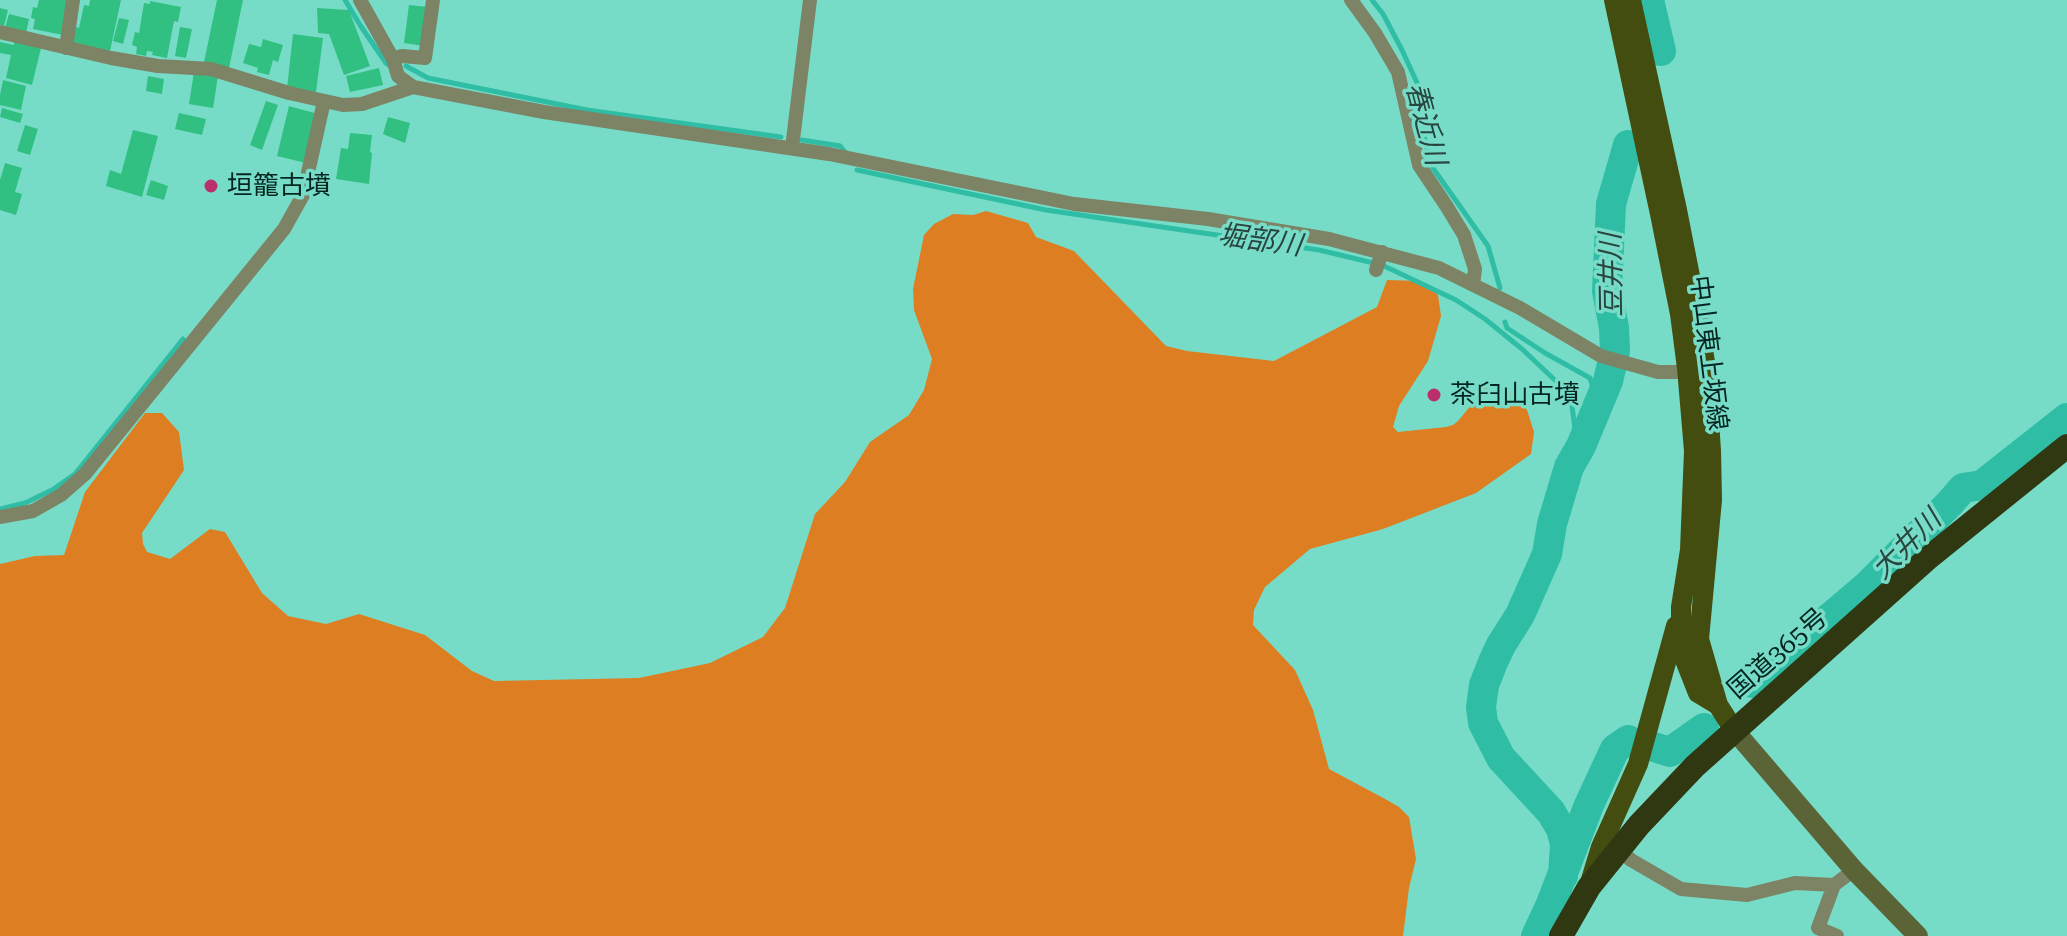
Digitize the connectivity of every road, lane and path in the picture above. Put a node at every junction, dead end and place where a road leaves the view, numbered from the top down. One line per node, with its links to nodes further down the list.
1 (73, 0): 9 (street)
2 (360, 0): 10 (street)
3 (433, 0): 10 (street)
4 (810, 0): 13 (street)
5 (1351, 0): 14 (street)
6 (1614, 0): 15 (main road, 中山東上坂線)
7 (1631, 0): 15 (main road, 中山東上坂線)
8 (0, 32): 9 (street)
9 (66, 48): 12 (street)
10 (393, 59): 11 (street)
11 (413, 87): 12 (street); 13 (street)
12 (324, 101): 17 (street)
13 (792, 148): 14 (street)
14 (1473, 285): 15 (street)
15 (1696, 365): 18 (main road, 中山東上坂線); 19 (main road, 中山東上坂線)
16 (2067, 446): 20 (highway, 国道365号)
17 (0, 517)
18 (1681, 607): 19 (main road, 中山東上坂線); 24 (main road)
19 (1718, 705): 20 (main road, 中山東上坂線)
20 (1734, 730): 21 (highway, 国道365号); 22 (street)
21 (1619, 850): 23 (street); 24 (highway, 国道365号)
22 (1854, 870): 23 (street); 27 (street)
23 (1834, 885): 26 (street)
24 (1589, 887): 25 (highway, 国道365号)
25 (1561, 936)
26 (1837, 936)
27 (1918, 936)

